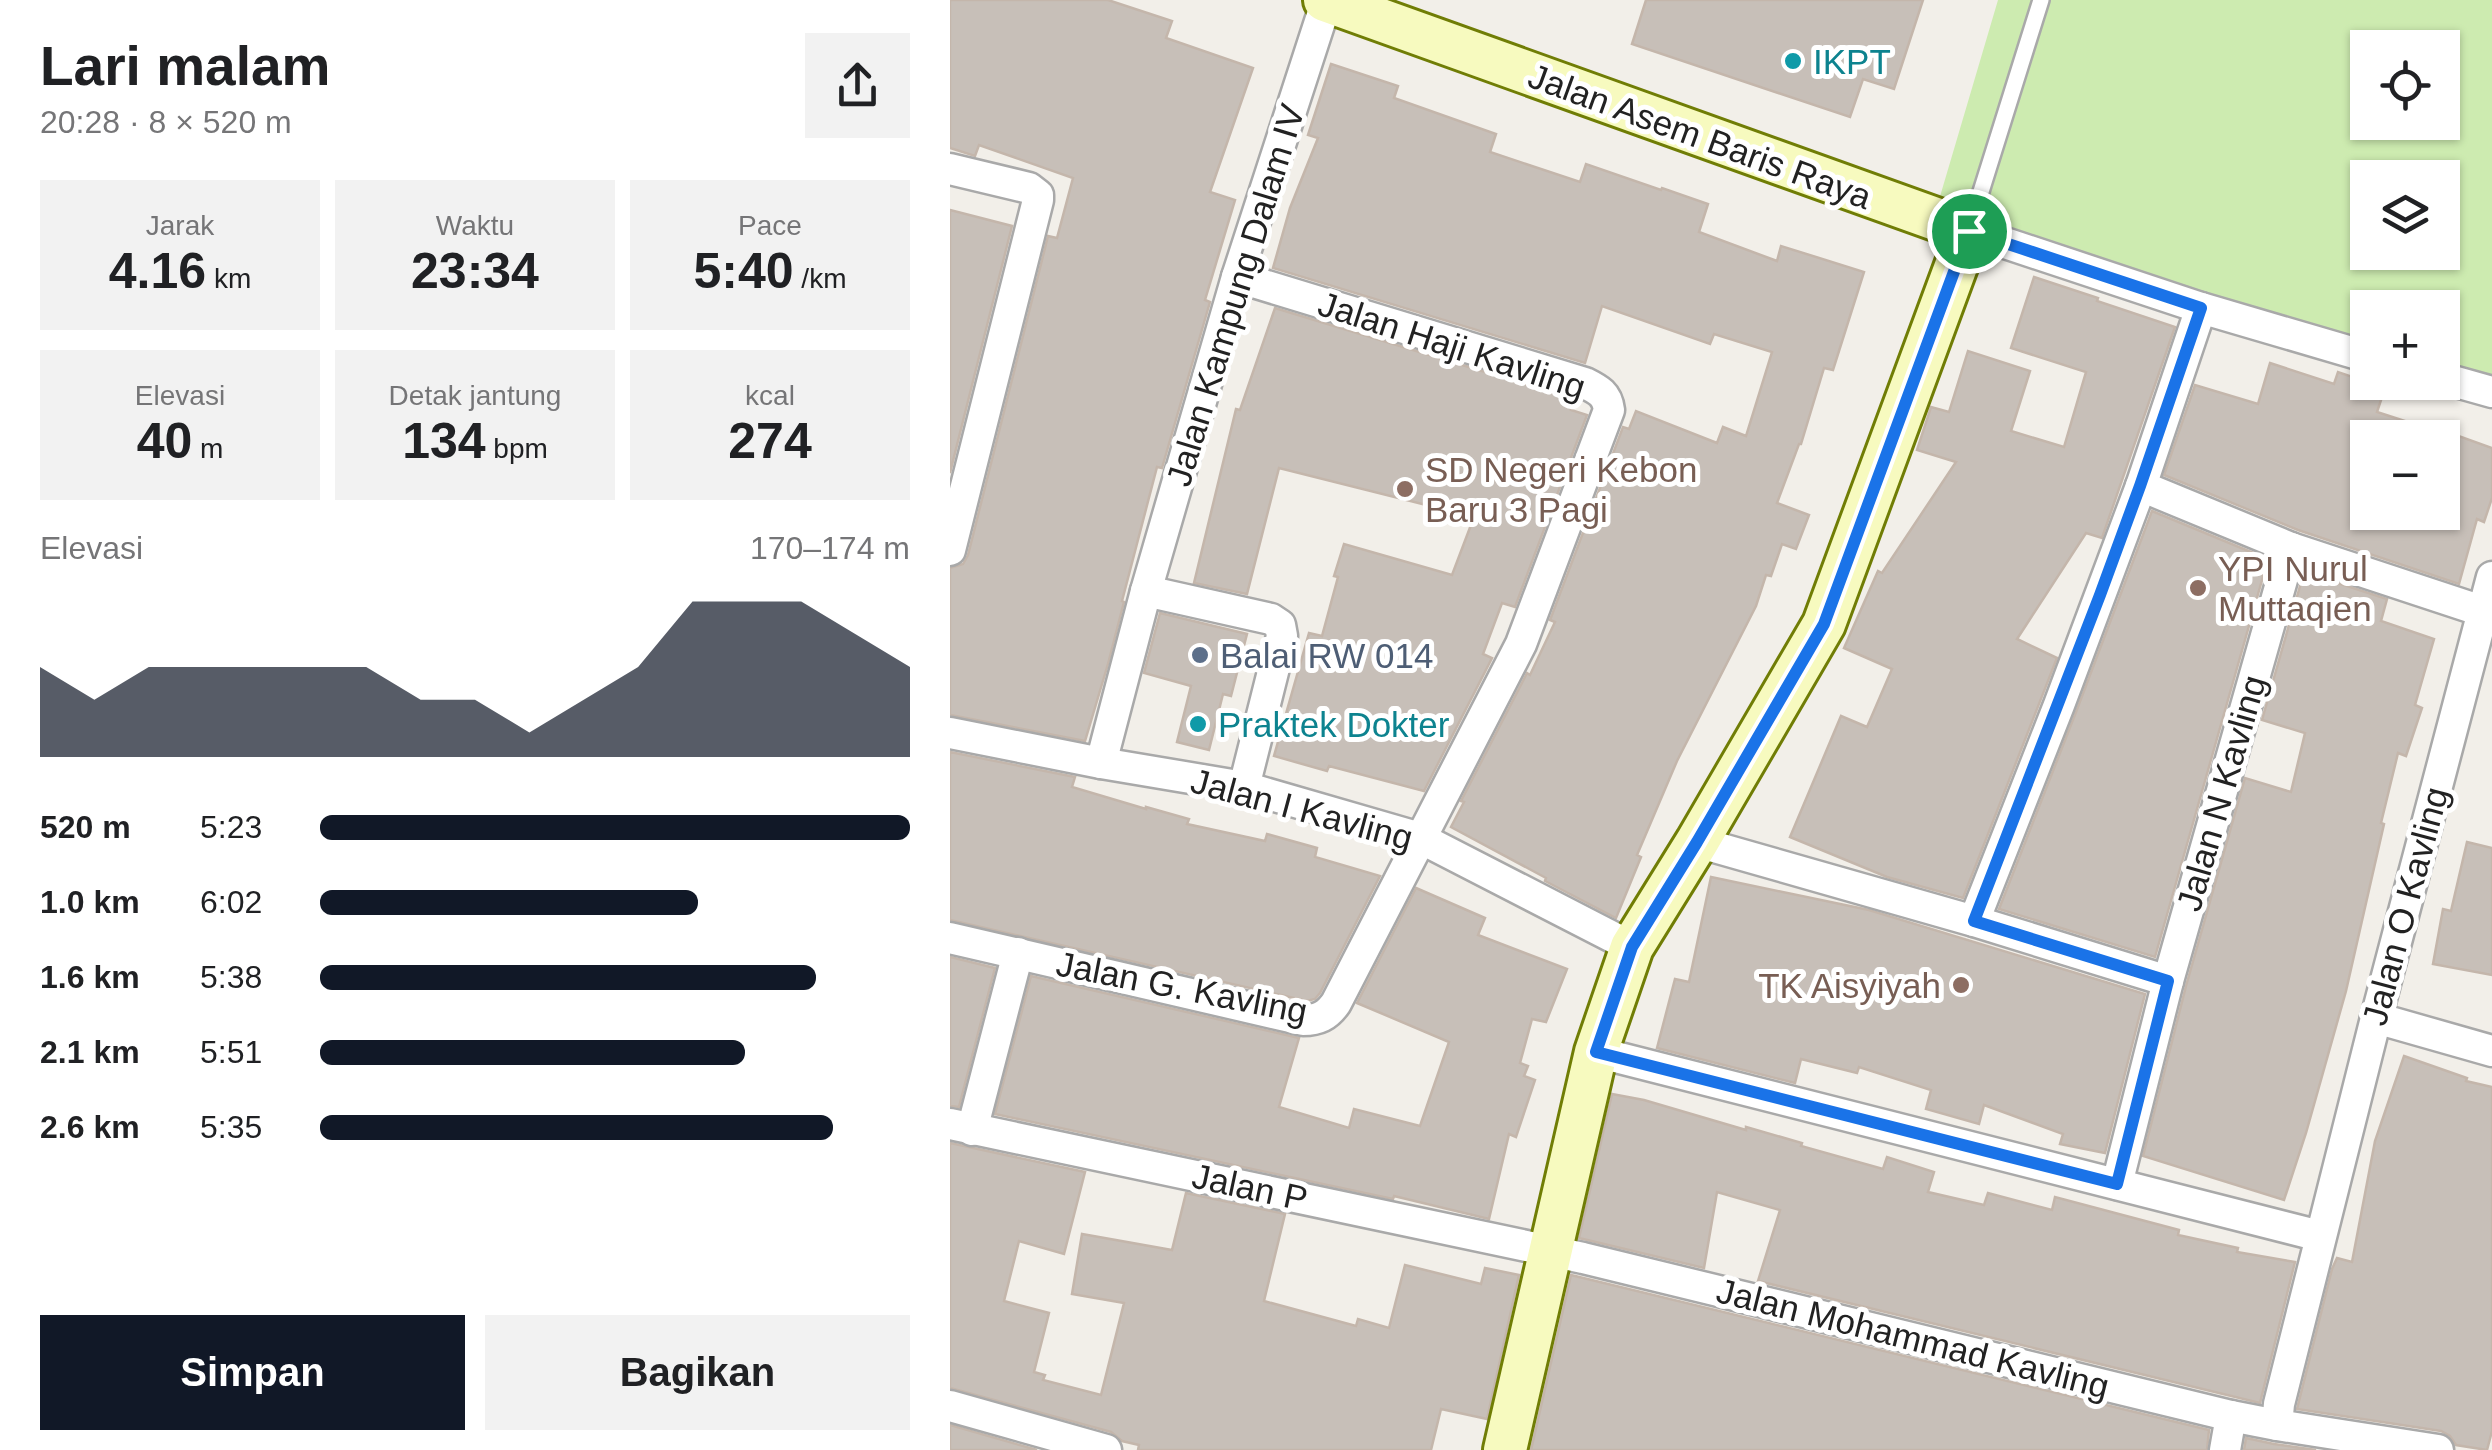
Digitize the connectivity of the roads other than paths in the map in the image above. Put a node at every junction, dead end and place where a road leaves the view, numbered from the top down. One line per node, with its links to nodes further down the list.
1 (1326, 0): 4 (street, Jalan Asem Baris Raya); 5 (street, Jalan Kampung Dalam IV)
2 (2041, 0): 4 (lane)
3 (950, 169): 12 (street)
4 (1969, 231): 6 (street); 20 (street)
5 (1237, 277): 14 (street, Jalan Kampung Dalam IV); 19 (street, Jalan Haji Kavling)
6 (2201, 308): 7 (street); 10 (street)
7 (2350, 351)
8 (2460, 383): 9 (street)
9 (2492, 392)
10 (2140, 486): 11 (street); 21 (street)
11 (2291, 548): 15 (street); 25 (street, Jalan N Kavling)
12 (950, 550)
13 (2492, 577): 15 (street, Jalan O Kavling)
14 (1146, 591): 17 (street, Jalan Kampung Dalam IV); 18 (street)
15 (2482, 611): 26 (street, Jalan O Kavling)
16 (950, 733): 17 (street, Jalan I Kavling)
17 (1101, 763): 18 (street, Jalan I Kavling)
18 (1244, 786): 19 (street, Jalan I Kavling)
19 (1420, 838): 23 (street, Jalan I Kavling); 24 (street, Jalan G. Kavling)
20 (1697, 842): 21 (street); 23 (street)
21 (1974, 921): 25 (street)
22 (950, 938): 24 (street, Jalan G. Kavling)
23 (1632, 947): 28 (street)
24 (1018, 954): 29 (street, Jalan G. Kavling)
25 (2168, 981): 30 (street, Jalan N Kavling)
26 (2376, 1018): 27 (street); 31 (street, Jalan O Kavling)
27 (2492, 1051)
28 (1596, 1052): 30 (street); 32 (street)
29 (961, 1127): 32 (street, Jalan P)
30 (2117, 1184): 31 (street)
31 (2320, 1236): 35 (street, Jalan O Kavling)
32 (1549, 1252): 34 (street, Jalan Mohammad Kavling); 37 (street)
33 (950, 1406): 36 (street)
34 (2231, 1416): 35 (street, Jalan Mohammad Kavling); 38 (street)
35 (2277, 1425): 39 (street, Jalan Mohammad Kavling)
36 (1106, 1450)
37 (1505, 1450)
38 (2224, 1450)
39 (2438, 1450)

